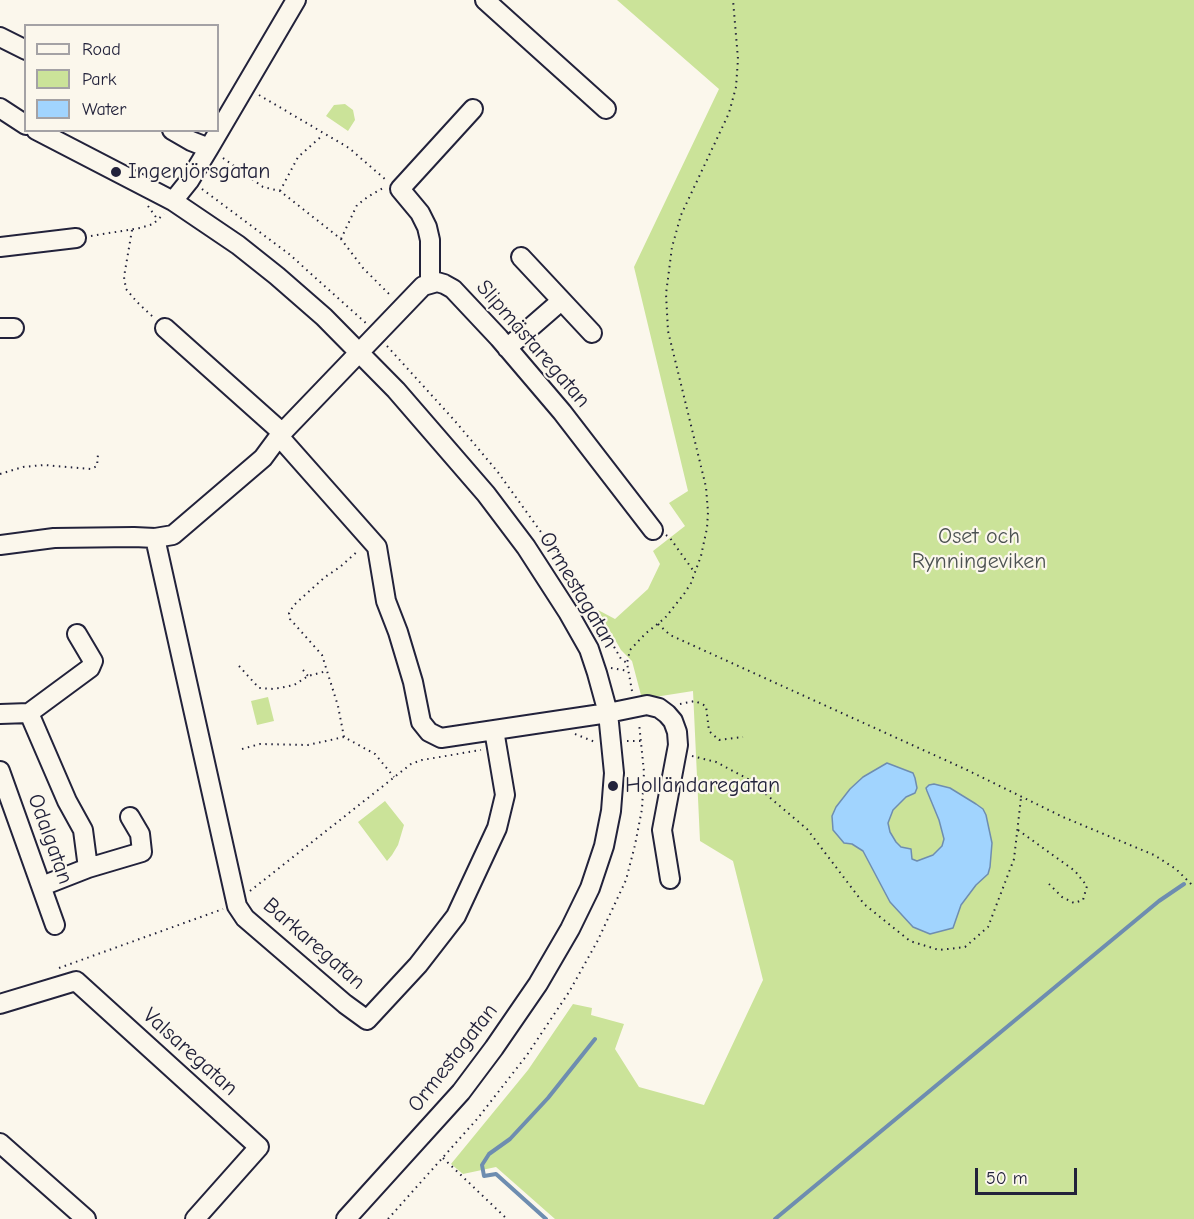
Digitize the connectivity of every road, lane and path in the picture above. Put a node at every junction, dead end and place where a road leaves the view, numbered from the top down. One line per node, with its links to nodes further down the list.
1 (296, 0): 6 (street)
2 (485, 0): 9 (street)
3 (733, 0): 39 (path)
4 (0, 37): 5 (street)
5 (24, 49)
6 (246, 88): 14 (street); 15 (path)
7 (0, 108): 10 (street)
8 (472, 109): 17 (street)
9 (606, 109)
10 (24, 124)
11 (40, 132): 19 (street, Ormestagatan)
12 (175, 132): 16 (street)
13 (219, 132): 16 (street)
14 (219, 132)
15 (324, 134): 17 (path); 18 (path)
16 (209, 148): 18 (path); 19 (street)
17 (395, 186): 22 (path); 25 (street)
18 (280, 191): 22 (path)
19 (170, 206): 20 (path); 31 (street, Ormestagatan)
20 (132, 230): 21 (path); 28 (path)
21 (76, 238): 23 (street)
22 (341, 239): 27 (path)
23 (0, 247)
24 (521, 256): 26 (street)
25 (430, 283): 27 (street); 30 (street, Slipmästaregatan)
26 (561, 301): 29 (street); 30 (street)
27 (403, 307): 31 (street)
28 (165, 328): 32 (street)
29 (592, 333)
30 (507, 348): 35 (street, Slipmästaregatan)
31 (359, 352): 32 (street); 51 (street, Ormestagatan)
32 (280, 435): 36 (street); 37 (street)
33 (98, 454): 34 (path)
34 (0, 474)
35 (652, 530): 39 (path)
36 (155, 538): 38 (street); 71 (street, Barkaregatan)
37 (371, 540): 46 (path); 56 (street)
38 (0, 545)
39 (695, 573): 40 (path)
40 (657, 624): 42 (path); 63 (path)
41 (77, 634): 50 (street)
42 (627, 663)
43 (606, 665): 47 (path)
44 (239, 666): 48 (path)
45 (303, 670): 48 (path)
46 (327, 670): 48 (path); 54 (path)
47 (628, 671)
48 (308, 676)
49 (659, 708): 51 (street); 55 (path); 60 (street)
50 (29, 713): 52 (street); 66 (street)
51 (608, 713): 56 (street); 58 (street, Ormestagatan)
52 (0, 714)
53 (571, 734): 58 (path)
54 (344, 737): 59 (path); 62 (path)
55 (743, 737)
56 (496, 738): 62 (path); 71 (street, Barkaregatan)
57 (642, 741): 58 (path)
58 (612, 742): 79 (street, Ormestagatan)
59 (242, 748)
60 (677, 752): 65 (path); 67 (street)
61 (0, 771): 69 (street, Odalgatan)
62 (394, 777): 71 (path)
63 (1021, 797): 65 (path); 70 (path)
64 (130, 817): 66 (street)
65 (1018, 830): 68 (path)
66 (88, 868): 69 (street)
67 (670, 879)
68 (1049, 884)
69 (42, 886): 72 (street, Odalgatan)
70 (1194, 887)
71 (236, 902): 73 (path)
72 (56, 925)
73 (53, 970)
74 (0, 1004): 78 (street, Valsaregatan)
75 (0, 1143): 77 (street)
76 (443, 1158): 80 (path)
77 (86, 1219)
78 (195, 1219)
79 (346, 1219)
80 (507, 1219)

